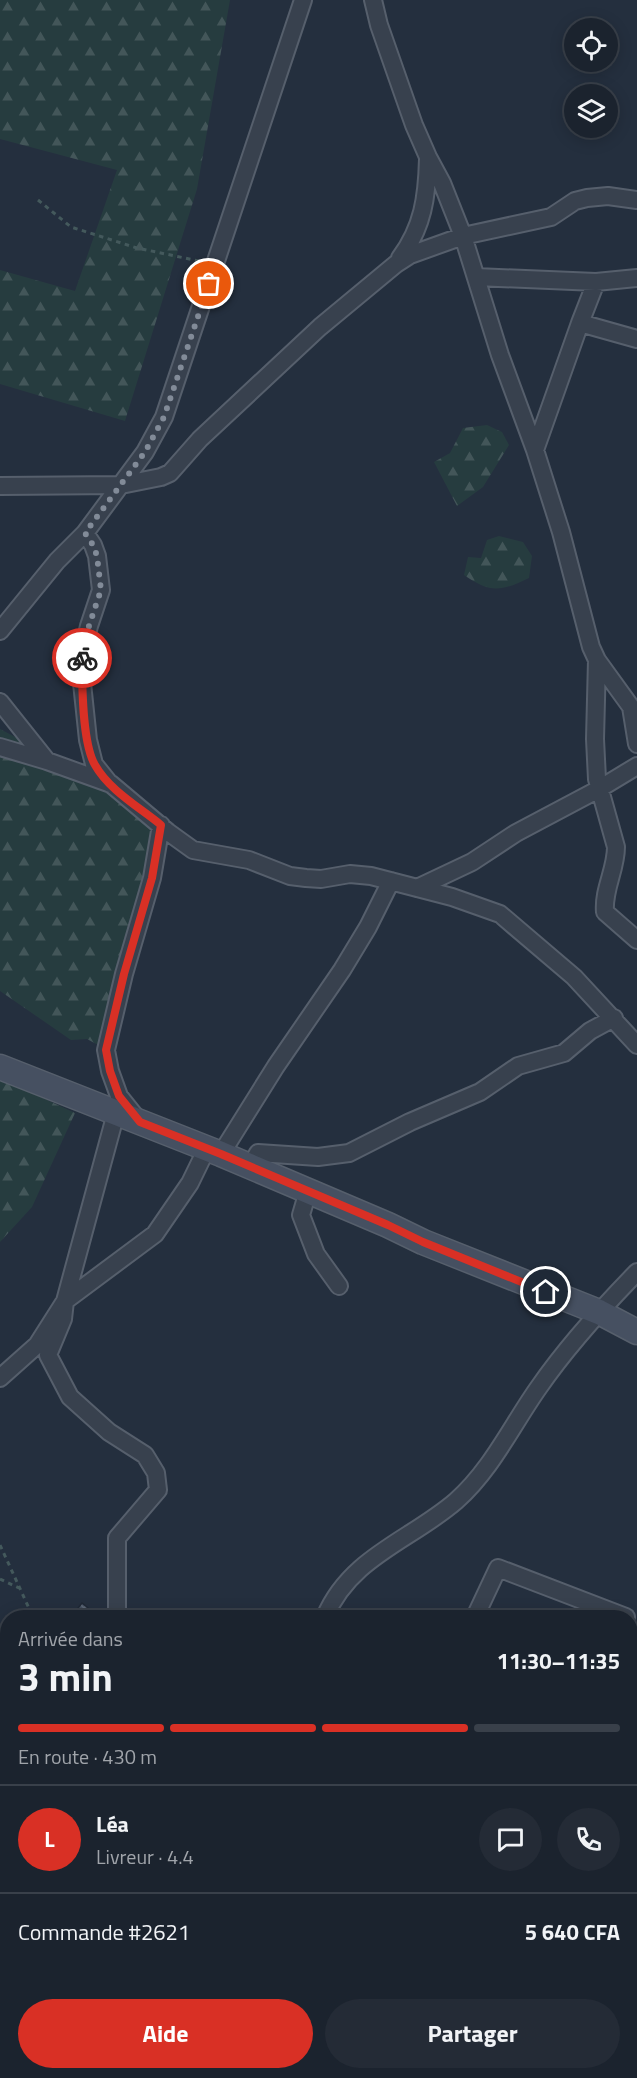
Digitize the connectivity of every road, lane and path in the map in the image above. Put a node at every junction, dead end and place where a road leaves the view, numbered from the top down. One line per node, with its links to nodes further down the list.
1 (303, 0): 7 (street)
2 (373, 0): 3 (street)
3 (428, 157): 6 (street); 8 (street)
4 (38, 200): 7 (path)
5 (637, 200): 6 (street)
6 (463, 236): 8 (street); 9 (street)
7 (216, 264): 15 (street)
8 (396, 264): 15 (street)
9 (476, 276): 11 (street); 14 (street)
10 (637, 278): 11 (street)
11 (596, 282): 12 (street)
12 (580, 323): 13 (street); 14 (street)
13 (637, 339)
14 (535, 450): 19 (street)
15 (120, 485): 16 (street); 17 (street)
16 (0, 486)
17 (85, 533): 18 (street); 25 (street)
18 (0, 631)
19 (597, 660): 21 (street); 26 (street)
20 (0, 702): 23 (street)
21 (637, 744)
22 (0, 747): 23 (street)
23 (47, 761): 25 (street)
24 (637, 766): 26 (street)
25 (111, 784): 27 (street)
26 (599, 789): 29 (street); 30 (street)
27 (161, 825): 28 (street); 35 (street)
28 (392, 881): 29 (street); 36 (street)
29 (417, 888): 31 (street)
30 (637, 940)
31 (614, 1018): 32 (street); 37 (street)
32 (637, 1045)
33 (0, 1067): 34 (street)
34 (117, 1113): 35 (street); 41 (street)
35 (140, 1122): 36 (street)
36 (214, 1151): 37 (street); 41 (street)
37 (250, 1168): 38 (street)
38 (308, 1191): 40 (street); 42 (street)
39 (637, 1272): 42 (street)
40 (339, 1286)
41 (65, 1301): 44 (street); 49 (street)
42 (599, 1312): 43 (street); 50 (street)
43 (637, 1332)
44 (0, 1378)
45 (0, 1545): 47 (path)
46 (0, 1579): 47 (path)
47 (21, 1589): 48 (path)
48 (30, 1610)
49 (117, 1610)
50 (328, 1610)
51 (478, 1610): 52 (street)
52 (607, 1610)

